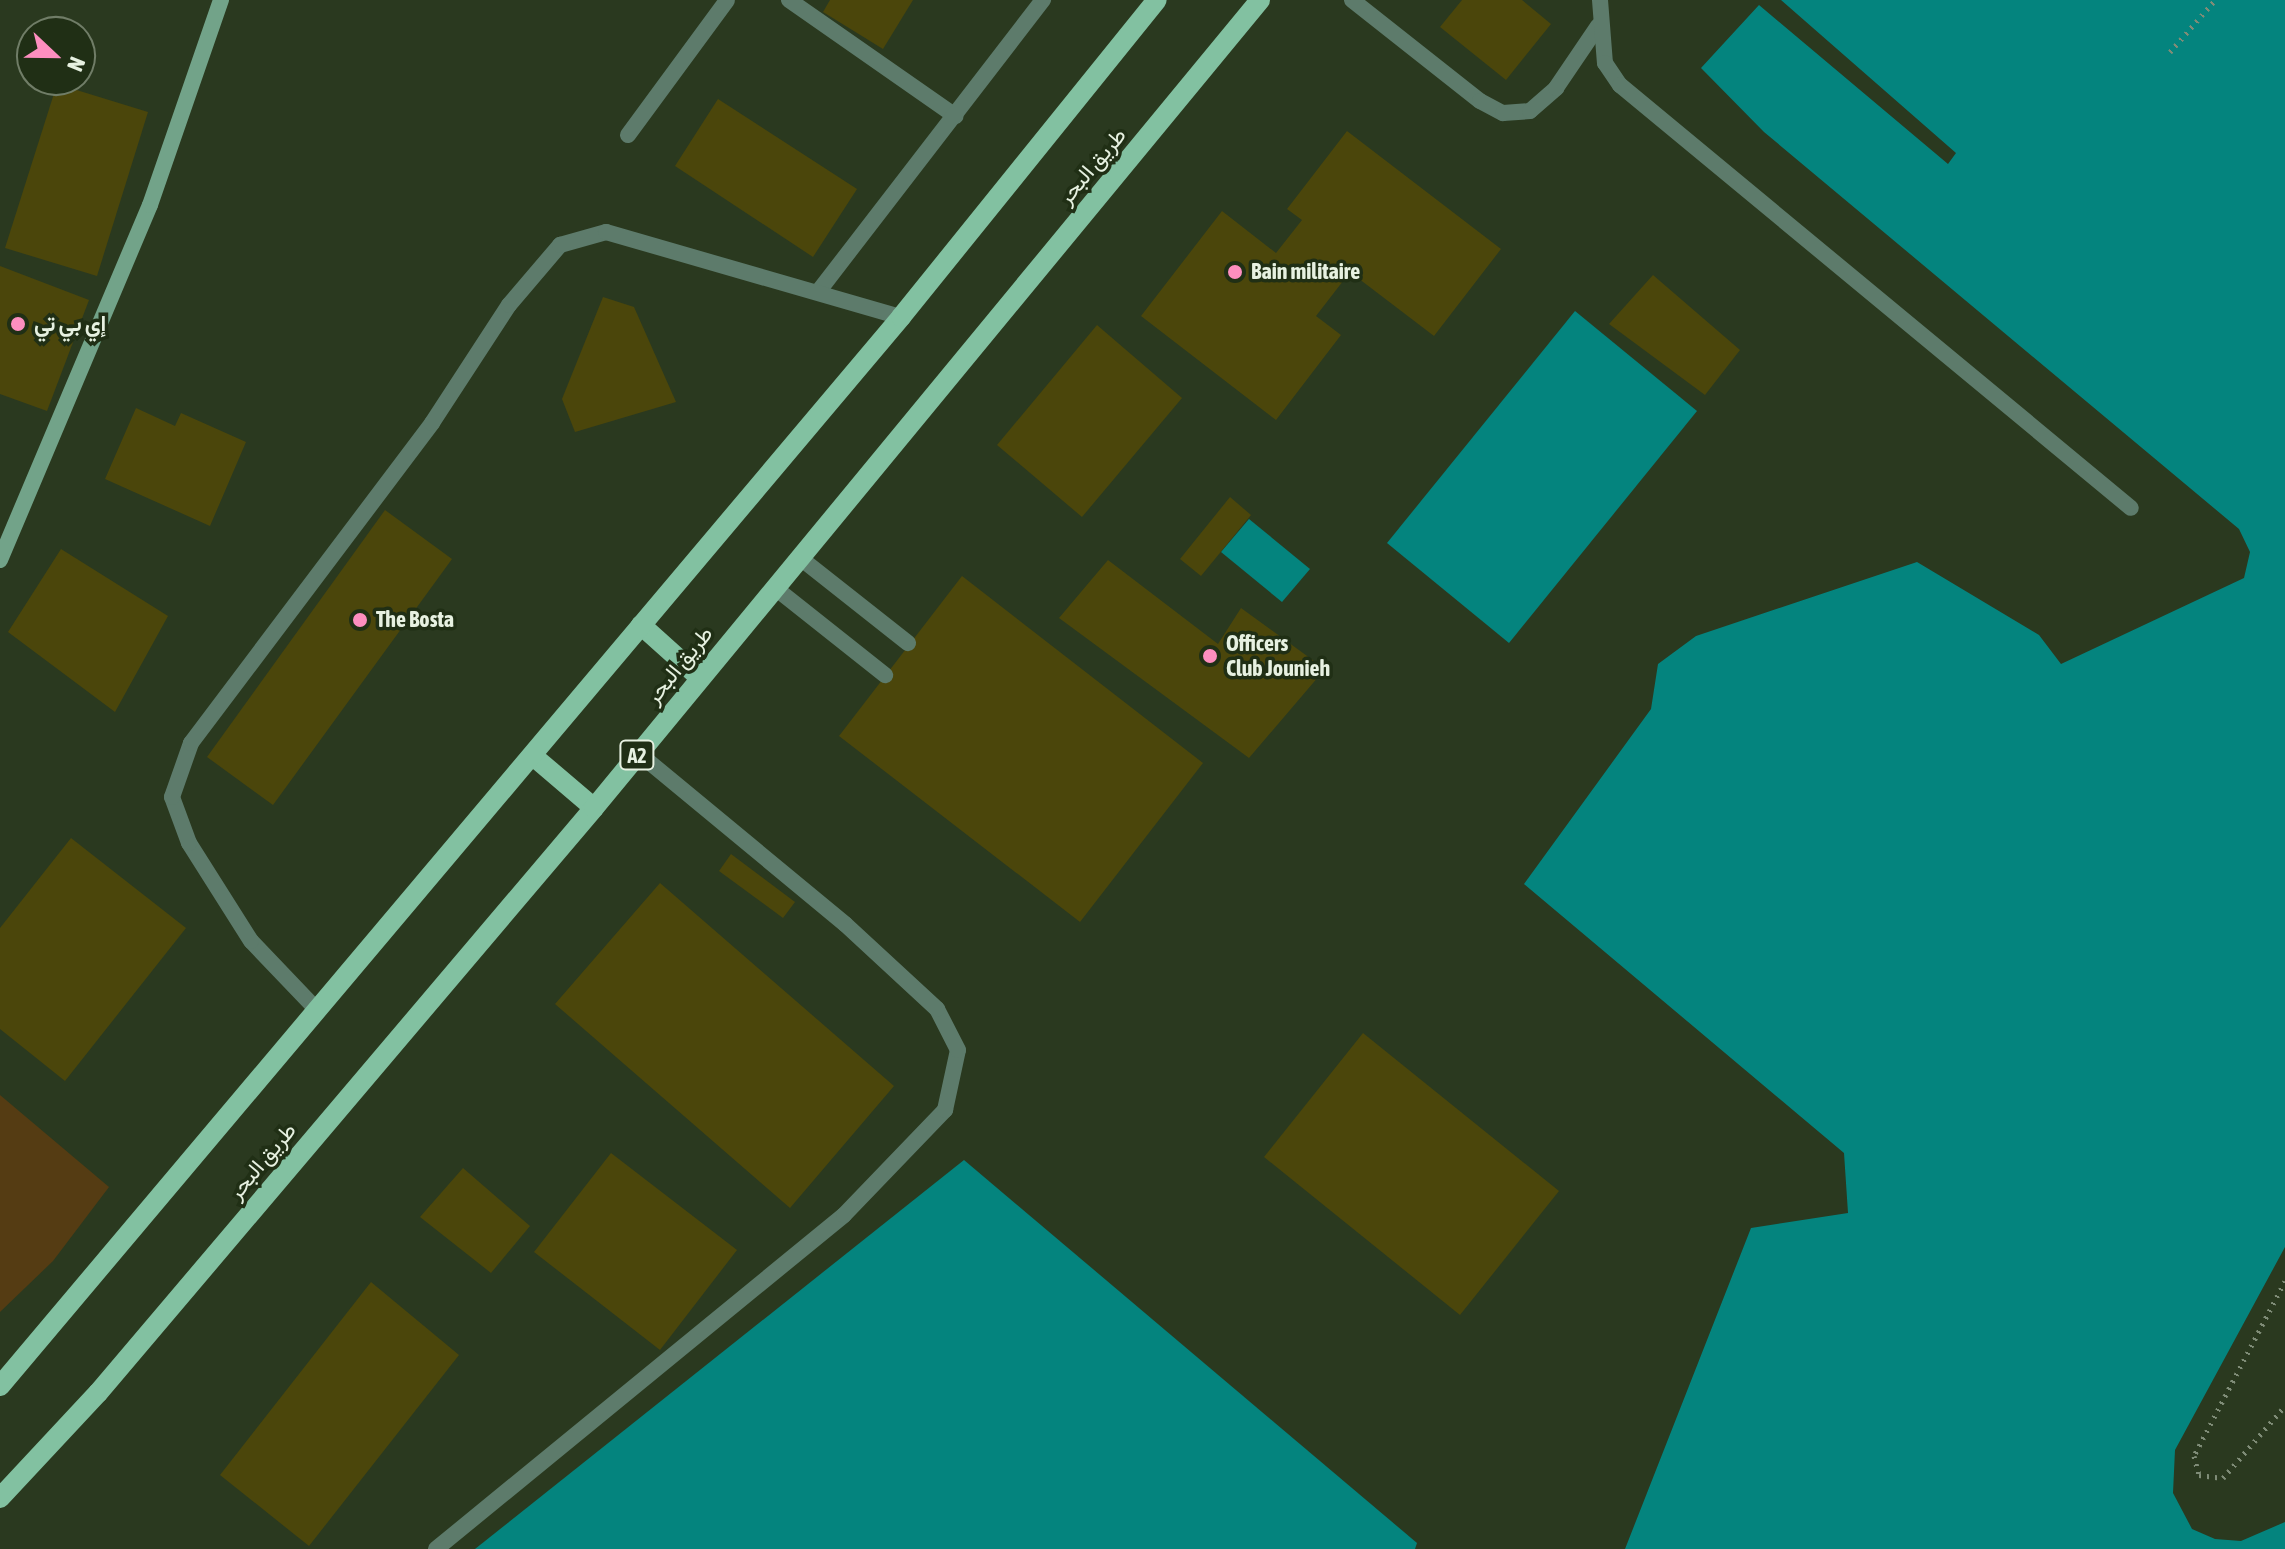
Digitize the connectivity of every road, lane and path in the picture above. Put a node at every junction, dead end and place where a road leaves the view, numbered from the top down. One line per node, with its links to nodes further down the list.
1 (221, 0): 18 (main road)
2 (727, 0): 13 (street)
3 (789, 0): 12 (street)
4 (1043, 0): 12 (street)
5 (1157, 0): 15 (main road)
6 (1260, 0): 17 (main road, طريق البحر / A2)
7 (1352, 0): 10 (street)
8 (1600, 0): 10 (street)
9 (2215, 0): 11 (path)
10 (1598, 26): 16 (street)
11 (2170, 52)
12 (955, 116): 14 (street)
13 (628, 135)
14 (818, 292): 15 (street); 27 (street)
15 (901, 317): 20 (main road)
16 (2131, 508)
17 (799, 557): 19 (main road, طريق البحر / A2); 21 (street)
18 (0, 560)
19 (774, 587): 22 (street); 23 (main road, طريق البحر / A2)
20 (641, 625): 23 (main road); 25 (main road)
21 (908, 643)
22 (885, 675)
23 (699, 677): 24 (main road, طريق البحر / A2)
24 (638, 753): 26 (main road, طريق البحر / A2); 32 (street)
25 (533, 756): 26 (main road); 27 (main road)
26 (594, 808): 31 (main road, طريق البحر / A2)
27 (317, 1010): 29 (main road)
28 (2285, 1281): 30 (path)
29 (0, 1386)
30 (2285, 1406)
31 (0, 1498)
32 (436, 1549)

